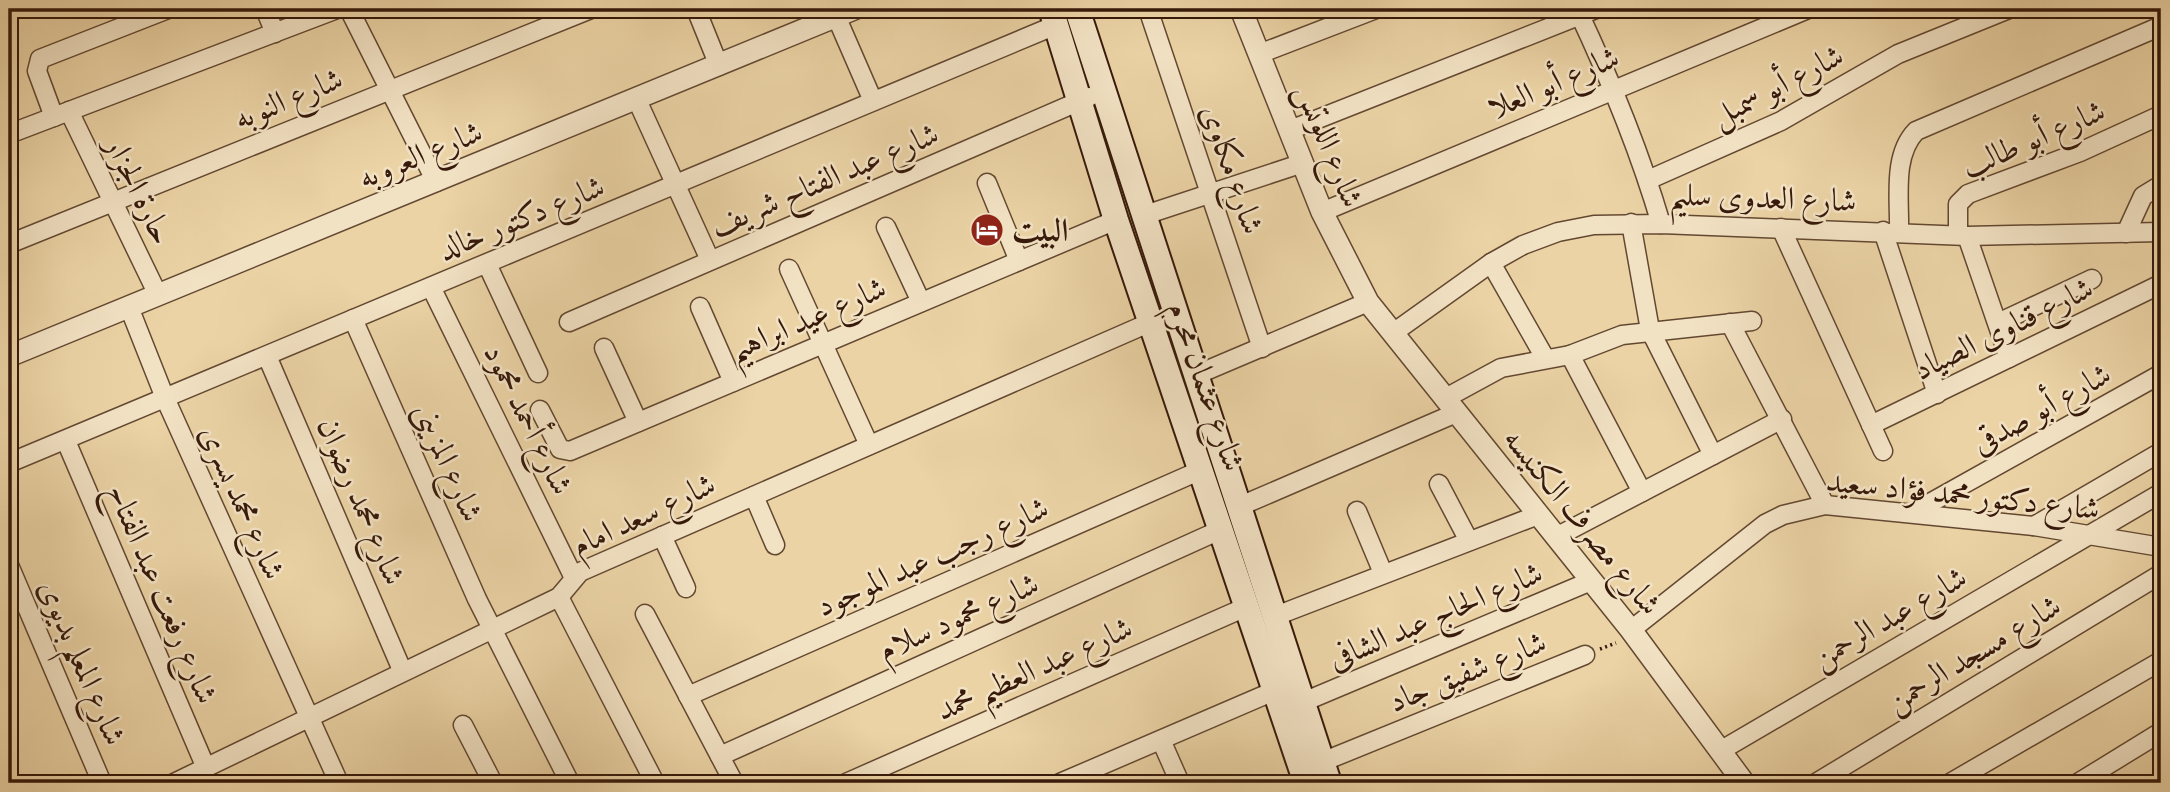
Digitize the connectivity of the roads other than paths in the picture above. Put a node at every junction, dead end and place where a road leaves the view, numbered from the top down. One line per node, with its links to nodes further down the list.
1 (168, 9): 25 (street, حارة الجزار)
2 (265, 9): 17 (street)
3 (337, 9): 17 (street)
4 (349, 9): 20 (street)
5 (591, 9): 20 (street, شارع النوبه)
6 (696, 9): 19 (street)
7 (1077, 9): 22 (main road, شارع عثمان محرم)
8 (1148, 9): 35 (street, شارع مكاوى)
9 (1241, 9): 18 (street, شارع اللوتس)
10 (1376, 9): 18 (street)
11 (1808, 9): 21 (street, شارع أبو العلا)
12 (2009, 9): 30 (street, شارع أبو سمبل)
13 (1585, 11): 21 (street); 27 (street)
14 (845, 13): 19 (street, شارع العروبه); 24 (street)
15 (1054, 17): 22 (main road, شارع عثمان محرم); 24 (street, شارع دكتور خالد)
16 (2161, 26): 44 (street)
17 (275, 33): 25 (street)
18 (1259, 54): 27 (street, شارع اللوتس)
19 (719, 66): 23 (street, شارع العروبه)
20 (389, 89): 31 (street); 36 (street, شارع النوبه)
21 (1614, 89): 30 (street); 37 (street, شارع أبو العلا)
22 (1092, 96): 38 (main road, شارع عثمان محرم); 39 (main road, شارع عثمان محرم); 49 (street, شارع عبد الفتاح شريف)
23 (637, 100): 31 (street, شارع العروبه); 33 (street)
24 (873, 101): 33 (street, شارع دكتور خالد)
25 (61, 114): 28 (street); 36 (street, حارة الجزار)
26 (2161, 115): 47 (street, شارع أبو طالب)
27 (1290, 130): 29 (street, شارع اللوتس)
28 (9, 134)
29 (1303, 163): 35 (street); 37 (street, شارع اللوتس)
30 (1648, 180): 41 (street)
31 (436, 182): 57 (street, شارع العروبه)
32 (987, 183): 50 (street)
33 (676, 185): 49 (street); 52 (street, شارع دكتور خالد)
34 (2161, 185): 46 (street)
35 (1210, 194): 38 (street); 72 (street, شارع مكاوى)
36 (113, 201): 48 (street, شارع النوبه); 57 (street, حارة الجزار)
37 (1322, 212): 59 (street, شارع اللوتس)
38 (1144, 215): 80 (main road, شارع عثمان محرم)
39 (1116, 220): 50 (street, شارع عيد ابراهيم); 65 (main road, شارع عثمان محرم)
40 (1631, 223): 41 (street, شارع العدوى سليم); 51 (street, شارع العدوى سليم); 68 (street)
41 (1661, 224): 43 (street, شارع العدوى سليم)
42 (886, 227): 58 (street)
43 (1781, 228): 44 (street, شارع العدوى سليم); 88 (street)
44 (1891, 232): 47 (street, شارع العدوى سليم); 82 (street)
45 (2161, 232): 46 (street, شارع العدوى سليم)
46 (2126, 233): 47 (street, شارع العدوى سليم)
47 (1962, 235): 67 (street)
48 (9, 244)
49 (710, 260): 63 (street, شارع عبد الفتاح شريف)
50 (1019, 261): 58 (street, شارع عيد ابراهيم)
51 (1491, 263): 69 (street, شارع العدوى سليم); 76 (street)
52 (487, 264): 56 (street, شارع دكتور خالد); 78 (street)
53 (789, 269): 70 (street)
54 (2092, 279): 67 (street)
55 (2161, 284): 77 (street, شارع قناوى الصياد)
56 (431, 286): 62 (street, شارع دكتور خالد); 116 (street, شارع أحمد محمود)
57 (158, 295): 60 (street, شارع العروبه)
58 (921, 302): 70 (street, شارع عيد ابراهيم)
59 (1368, 302): 69 (street, شارع مصرف الكنيسه); 72 (street)
60 (129, 307): 74 (street, شارع العروبه); 83 (street, شارع محمد يسرى)
61 (700, 307): 81 (street)
62 (353, 319): 75 (street, شارع دكتور خالد); 123 (street, شارع المزينى)
63 (569, 321)
64 (1752, 321): 66 (street)
65 (1151, 322): 90 (street, شارع سعد امام); 95 (main road, شارع عثمان محرم)
66 (1730, 323): 68 (street); 86 (street)
67 (1998, 323): 77 (street)
68 (1650, 330): 73 (street); 93 (street)
69 (1393, 333): 84 (street, شارع مصرف الكنيسه)
70 (823, 344): 81 (street, شارع عيد ابراهيم); 90 (street)
71 (604, 348): 87 (street)
72 (1262, 348): 80 (street)
73 (1570, 355): 76 (street); 97 (street)
74 (9, 356)
75 (267, 356): 83 (street, شارع دكتور خالد); 127 (street, شارع محمد رضوان)
76 (1545, 358): 84 (street)
77 (2009, 358): 82 (street, شارع قناوى الصياد)
78 (538, 373)
79 (2161, 374): 103 (street, شارع أبو صدقى)
80 (1196, 376): 101 (main road, شارع عثمان محرم)
81 (733, 382): 87 (street, شارع عيد ابراهيم)
82 (1937, 394): 88 (street, شارع قناوى الصياد)
83 (165, 398): 89 (street, شارع دكتور خالد); 131 (street, شارع محمد يسرى)
84 (1450, 406): 101 (street); 104 (street, شارع مصرف الكنيسه)
85 (540, 410): 87 (street, شارع عيد ابراهيم)
86 (1782, 419): 93 (street); 100 (street)
87 (638, 422)
88 (1871, 425): 91 (street)
89 (66, 441): 94 (street, شارع دكتور خالد); 137 (street, شارع رفعت عبد الفتاح)
90 (869, 445): 99 (street, شارع سعد امام)
91 (1883, 451)
92 (2161, 452): 105 (street)
93 (1713, 455): 97 (street)
94 (9, 463)
95 (1201, 470): 106 (main road, شارع عثمان محرم); 129 (street, شارع رجب عبد الموجود)
96 (1439, 484): 110 (street)
97 (1642, 492): 109 (street)
98 (2161, 493): 107 (street, شارع عبد الرحمن)
99 (754, 496): 108 (street, شارع سعد امام); 111 (street)
100 (1825, 505): 103 (street, شارع دكتور محمد فؤاد سعيد); 124 (street, شارع دكتور محمد فؤاد سعيد)
101 (1238, 508): 122 (main road, شارع عثمان محرم)
102 (1357, 511): 114 (street)
103 (1912, 513): 105 (street, شارع دكتور محمد فؤاد سعيد)
104 (1538, 515): 109 (street, شارع مصرف الكنيسه); 110 (street)
105 (2034, 526): 107 (street, شارع دكتور محمد فؤاد سعيد)
106 (1220, 530): 120 (main road, شارع عثمان محرم); 136 (street, شارع محمود سلام)
107 (2089, 535): 112 (street, شارع دكتور محمد فؤاد سعيد); 135 (street, شارع عبد الرحمن)
108 (662, 536): 116 (street, شارع سعد امام); 118 (street)
109 (1556, 537): 117 (street, شارع مصرف الكنيسه)
110 (1469, 541): 114 (street)
111 (775, 545)
112 (2161, 547)
113 (9, 565): 140 (street, شارع المعلم بديوى)
114 (1383, 573): 122 (street)
115 (2161, 574): 152 (street, شارع مسجد الرحمن)
116 (574, 578): 119 (street, شارع سعد امام)
117 (1591, 581): 124 (street, شارع مصرف الكنيسه); 130 (street, شارع الحاج عبد الشافى)
118 (686, 588)
119 (559, 597): 123 (street, شارع سعد امام); 145 (street)
120 (1246, 607): 128 (main road, شارع عثمان محرم); 147 (street, شارع عبد العظيم محمد)
121 (645, 614): 129 (street)
122 (1273, 617): 130 (main road, شارع عثمان محرم)
123 (492, 628): 127 (street, شارع سعد امام); 144 (street, شارع المزينى)
124 (1633, 632): 135 (street, شارع مصرف الكنيسه)
125 (1586, 655): 138 (street, شارع شفيق جاد)
126 (2161, 661): 153 (street)
127 (402, 670): 131 (street, شارع سعد امام)
128 (1274, 691): 134 (street); 150 (main road, شارع عثمان محرم)
129 (688, 696): 136 (street)
130 (1301, 703): 138 (main road, شارع عثمان محرم)
131 (308, 719): 137 (street, شارع سعد امام); 142 (street, شارع محمد يسرى)
132 (463, 725): 143 (street)
133 (2161, 732): 154 (street)
134 (1161, 740): 139 (street); 149 (street)
135 (1720, 751): 151 (street, شارع مصرف الكنيسه)
136 (720, 756): 146 (street)
137 (206, 768): 141 (street, شارع سعد امام)
138 (1325, 773)
139 (1086, 778): 148 (street)
140 (102, 783)
141 (174, 783)
142 (339, 783)
143 (493, 783)
144 (570, 783)
145 (655, 783)
146 (734, 783)
147 (846, 783)
148 (1060, 783)
149 (1180, 783)
150 (1306, 783)
151 (1744, 783)
152 (1816, 783)
153 (1950, 783)
154 (2078, 783)

